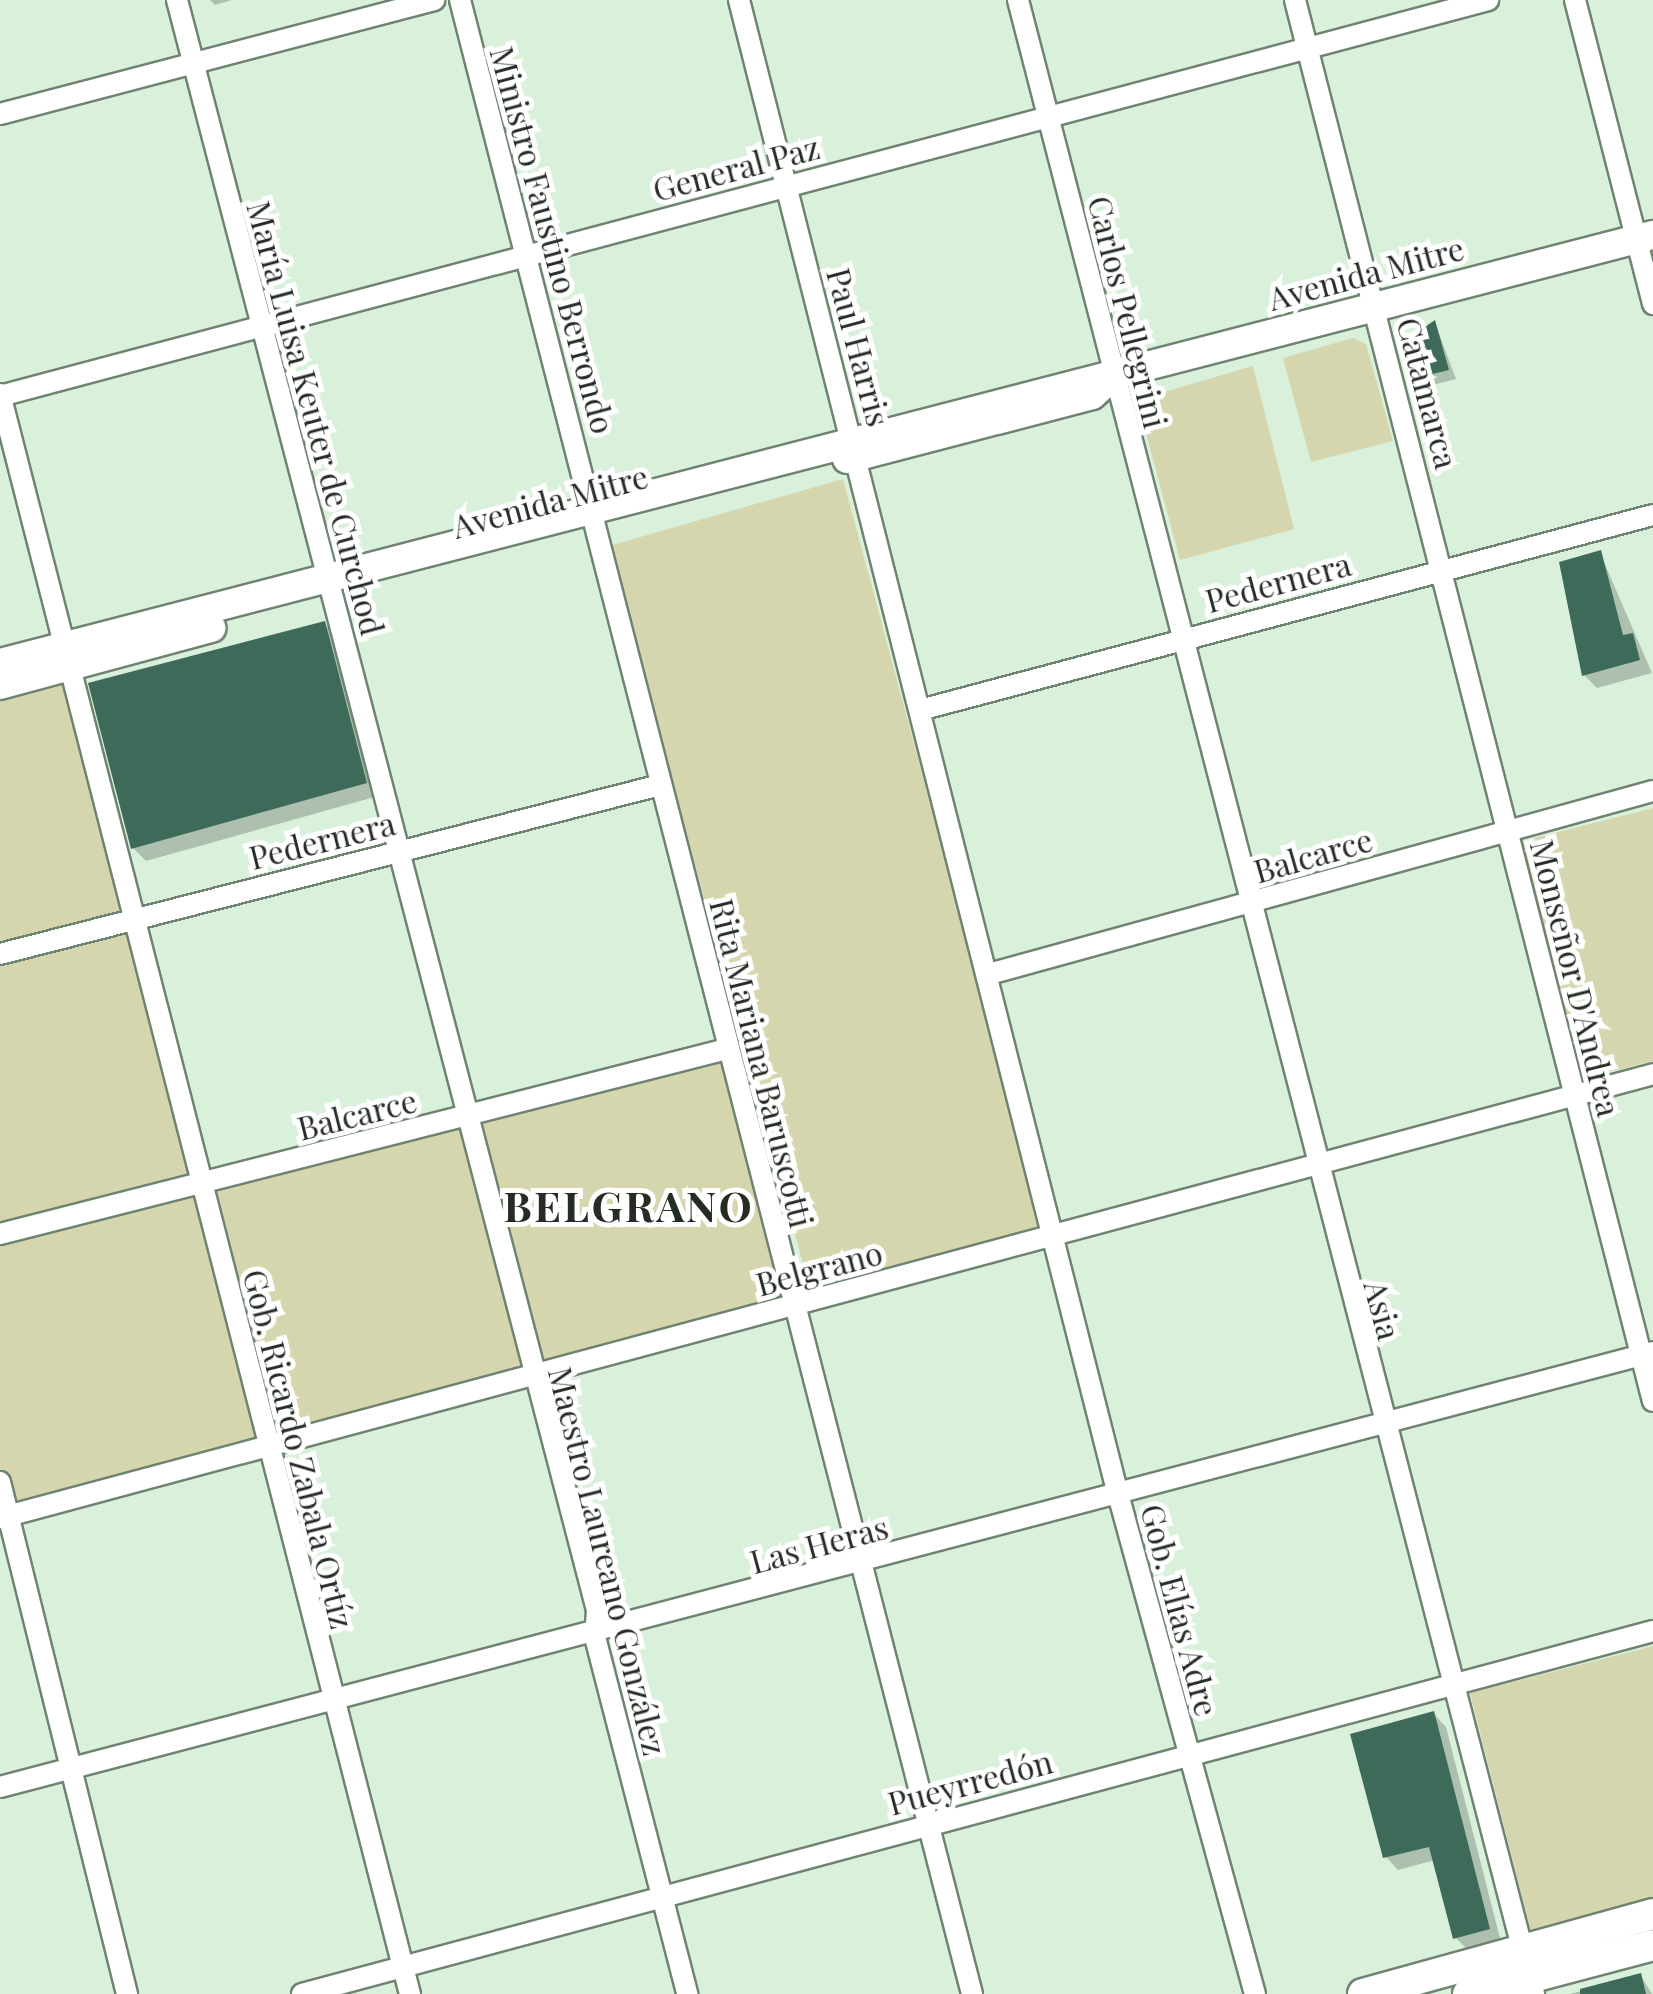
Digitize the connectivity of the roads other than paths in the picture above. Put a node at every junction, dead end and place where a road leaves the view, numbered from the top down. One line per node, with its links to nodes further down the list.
1 (177, 0): 10 (street, María Luisa Keuter de Curchod)
2 (434, 0): 10 (street)
3 (460, 0): 15 (street, Ministro Faustino Berrondo)
4 (739, 0): 13 (street, Paul Harris)
5 (1018, 0): 12 (street, Carlos Pellegrini)
6 (1295, 0): 9 (street, Catamarca)
7 (1488, 0): 9 (street, General Paz)
8 (1575, 0): 14 (street)
9 (1307, 46): 12 (street, General Paz); 17 (street, Catamarca)
10 (193, 62): 11 (street); 18 (street, María Luisa Keuter de Curchod)
11 (0, 114)
12 (1046, 116): 13 (street, General Paz); 19 (street, Carlos Pellegrini)
13 (786, 186): 15 (street, General Paz); 21 (street, Paul Harris)
14 (1645, 237): 16 (street); 17 (main road, Avenida Mitre)
15 (526, 255): 18 (street, General Paz); 23 (street, Ministro Faustino Berrondo)
16 (1653, 304)
17 (1374, 306): 19 (main road, Avenida Mitre); 24 (street, Catamarca)
18 (261, 325): 20 (street, General Paz); 25 (street, María Luisa Keuter de Curchod)
19 (1113, 376): 21 (main road, Avenida Mitre); 26 (street, Carlos Pellegrini)
20 (0, 395): 27 (street, Gob. Ricardo Zabala Ortíz)
21 (855, 447): 23 (main road, Avenida Mitre); 30 (street, Paul Harris)
22 (1653, 515): 24 (street, Pedernera)
23 (594, 516): 25 (main road, Avenida Mitre); 31 (street, Ministro Faustino Berrondo)
24 (1443, 568): 26 (street, Pedernera); 33 (street, Monseñor D'Andrea)
25 (329, 586): 27 (main road, Avenida Mitre); 34 (street, María Luisa Keuter de Curchod)
26 (1182, 639): 30 (street, Pedernera); 35 (street, Asia)
27 (68, 656): 28 (main road, Avenida Mitre); 29 (main road, Avenida Mitre); 36 (street, Gob. Ricardo Zabala Ortíz)
28 (0, 663)
29 (0, 684)
30 (920, 710): 38 (street, Paul Harris)
31 (660, 786): 34 (street, Pedernera); 39 (street, Rita Mariana Baruscotti)
32 (1653, 791): 33 (street, Balcarce)
33 (1508, 830): 35 (street, Balcarce); 41 (street, Monseñor D'Andrea)
34 (398, 851): 36 (street, Pedernera); 42 (street, Maestro Laureano González)
35 (1248, 906): 38 (street, Balcarce); 43 (street, Asia)
36 (134, 918): 37 (street, Pedernera); 44 (street, Gob. Ricardo Zabala Ortíz)
37 (0, 954)
38 (989, 974): 46 (street, Gob. Elías Adre)
39 (727, 1049): 42 (street, Balcarce); 47 (street, Rita Mariana Baruscotti)
40 (1653, 1074): 41 (street, Belgrano)
41 (1574, 1095): 43 (street, Belgrano); 48 (street, Monseñor D'Andrea)
42 (464, 1118): 44 (street, Balcarce); 49 (street, Maestro Laureano González)
43 (1314, 1167): 46 (street, Belgrano); 51 (street, Asia)
44 (200, 1184): 45 (street, Balcarce); 52 (street, Gob. Ricardo Zabala Ortíz)
45 (0, 1234)
46 (1055, 1239): 47 (street, Belgrano); 54 (street, Gob. Elías Adre)
47 (793, 1306): 49 (street, Belgrano); 56 (street, Rita Mariana Baruscotti)
48 (1647, 1353): 50 (street, Monseñor D'Andrea); 51 (street, Las Heras)
49 (532, 1377): 52 (street, Belgrano); 58 (street, Maestro Laureano González)
50 (1653, 1401)
51 (1382, 1422): 54 (street, Las Heras); 59 (street, Asia)
52 (266, 1446): 55 (street, Belgrano); 60 (street, Gob. Ricardo Zabala Ortíz)
53 (0, 1482): 55 (street)
54 (1118, 1494): 56 (street, Las Heras); 61 (street, Gob. Elías Adre)
55 (4, 1516): 62 (street)
56 (859, 1564): 58 (street, Las Heras); 64 (street, Rita Mariana Baruscotti)
57 (1653, 1631): 59 (street, Pueyrredón)
58 (594, 1637): 60 (street, Las Heras); 65 (street, Maestro Laureano González)
59 (1450, 1687): 61 (street, Pueyrredón); 69 (street, Asia)
60 (333, 1700): 62 (street, Las Heras); 68 (street, Gob. Ricardo Zabala Ortíz)
61 (1188, 1756): 64 (street, Pueyrredón); 75 (street, Gob. Elías Adre)
62 (68, 1770): 63 (street, Las Heras); 70 (street)
63 (0, 1787)
64 (927, 1824): 65 (street, Pueyrredón); 74 (street, Rita Mariana Baruscotti)
65 (662, 1898): 68 (street, Pueyrredón); 73 (street, Maestro Laureano González)
66 (1653, 1914): 69 (main road)
67 (1653, 1945): 69 (main road)
68 (403, 1968): 71 (street, Pueyrredón); 72 (street, Gob. Ricardo Zabala Ortíz)
69 (1528, 1974): 76 (main road); 77 (main road)
70 (128, 1994)
71 (302, 1994)
72 (410, 1994)
73 (687, 1994)
74 (972, 1994)
75 (1255, 1994)
76 (1363, 1994)
77 (1468, 1994)

